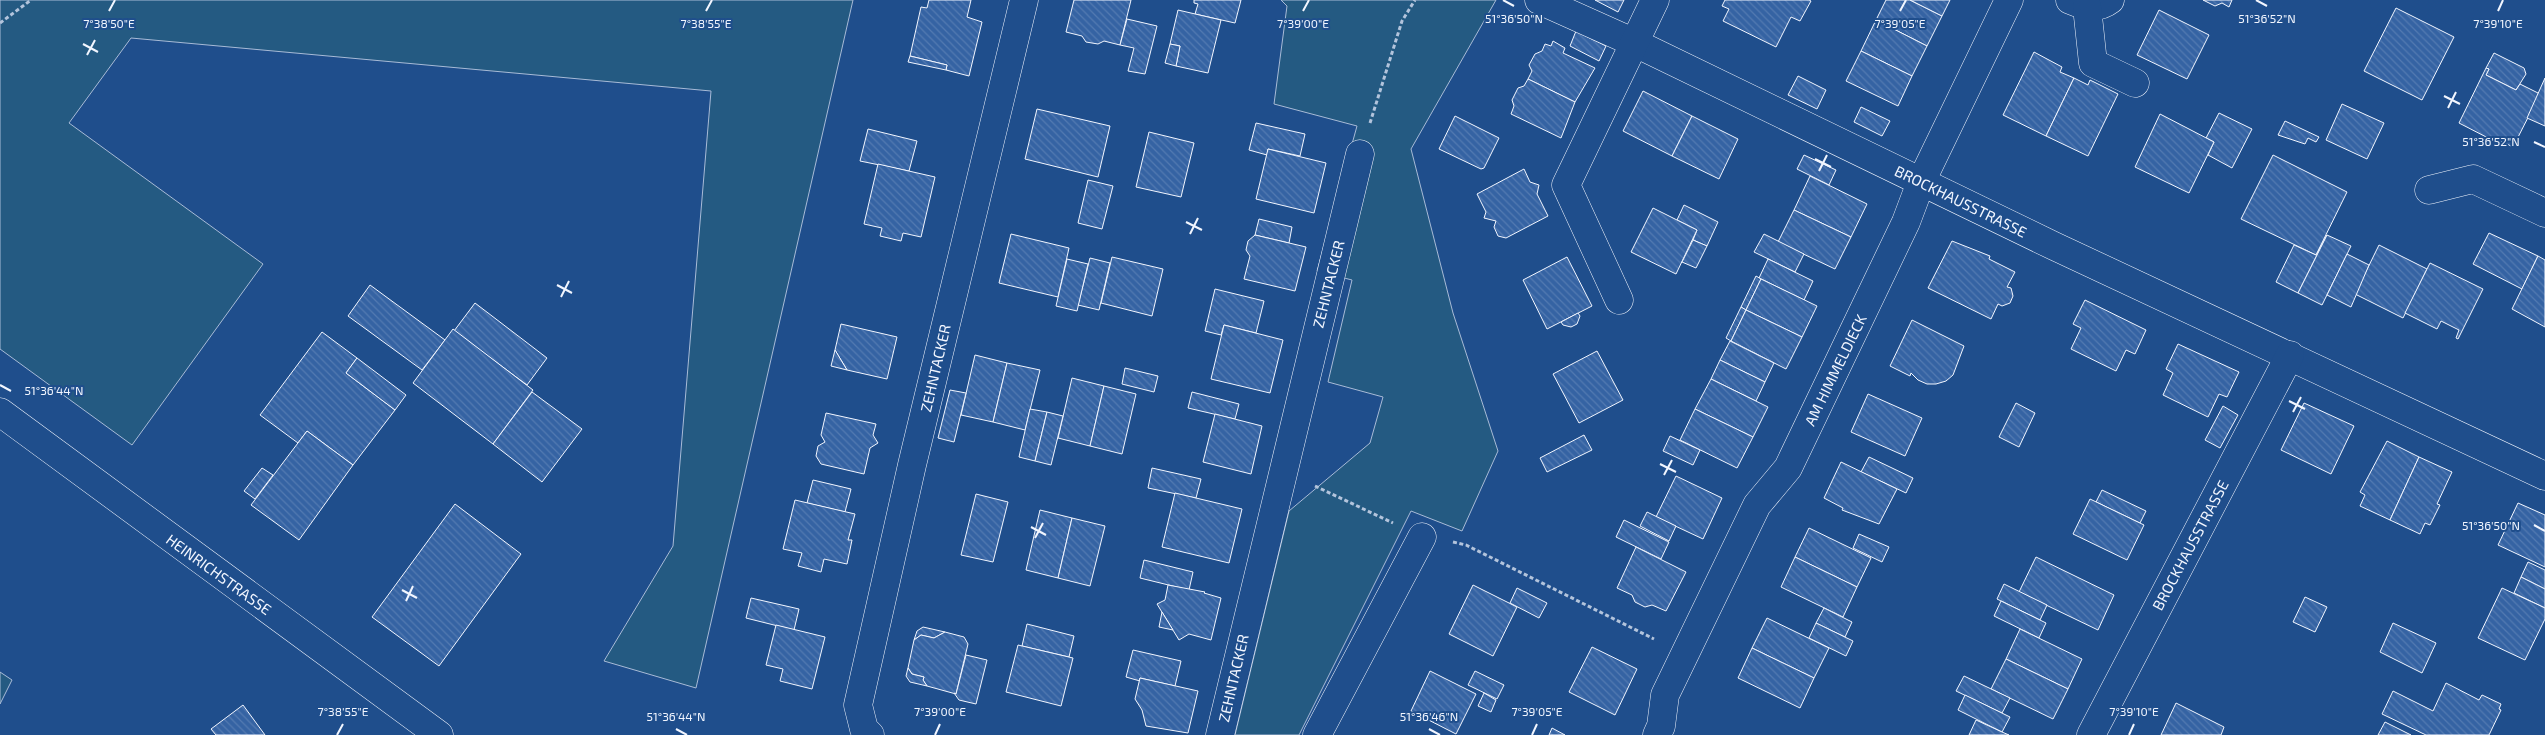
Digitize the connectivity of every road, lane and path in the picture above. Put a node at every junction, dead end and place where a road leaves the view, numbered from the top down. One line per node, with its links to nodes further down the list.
1 (31, 0): 8 (path)
2 (1024, 0): 23 (street, ZEHNTACKER)
3 (1415, 0): 11 (path)
4 (1539, 0): 9 (street, BROCKHAUSSTRASSE)
5 (1655, 0): 9 (street)
6 (2009, 0): 12 (street, AM HIMMELDIECK)
7 (2089, 2): 10 (street)
8 (0, 23)
9 (1635, 43): 12 (street, BROCKHAUSSTRASSE); 15 (street)
10 (2135, 83)
11 (1360, 154): 24 (street, ZEHNTACKER)
12 (1921, 182): 16 (street, BROCKHAUSSTRASSE); 21 (street, AM HIMMELDIECK)
13 (2428, 190): 14 (street)
14 (2545, 213)
15 (1619, 300)
16 (2290, 355): 18 (street, BROCKHAUSSTRASSE); 27 (street, BROCKHAUSSTRASSE)
17 (0, 412): 22 (street, HEINRICHSTRASSE)
18 (2545, 476)
19 (1422, 537): 25 (street)
20 (1554, 589): 21 (path)
21 (1685, 654): 26 (street, AM HIMMELDIECK)
22 (427, 732)
23 (870, 735)
24 (1220, 735)
25 (1318, 735)
26 (1657, 735)
27 (2091, 735)

